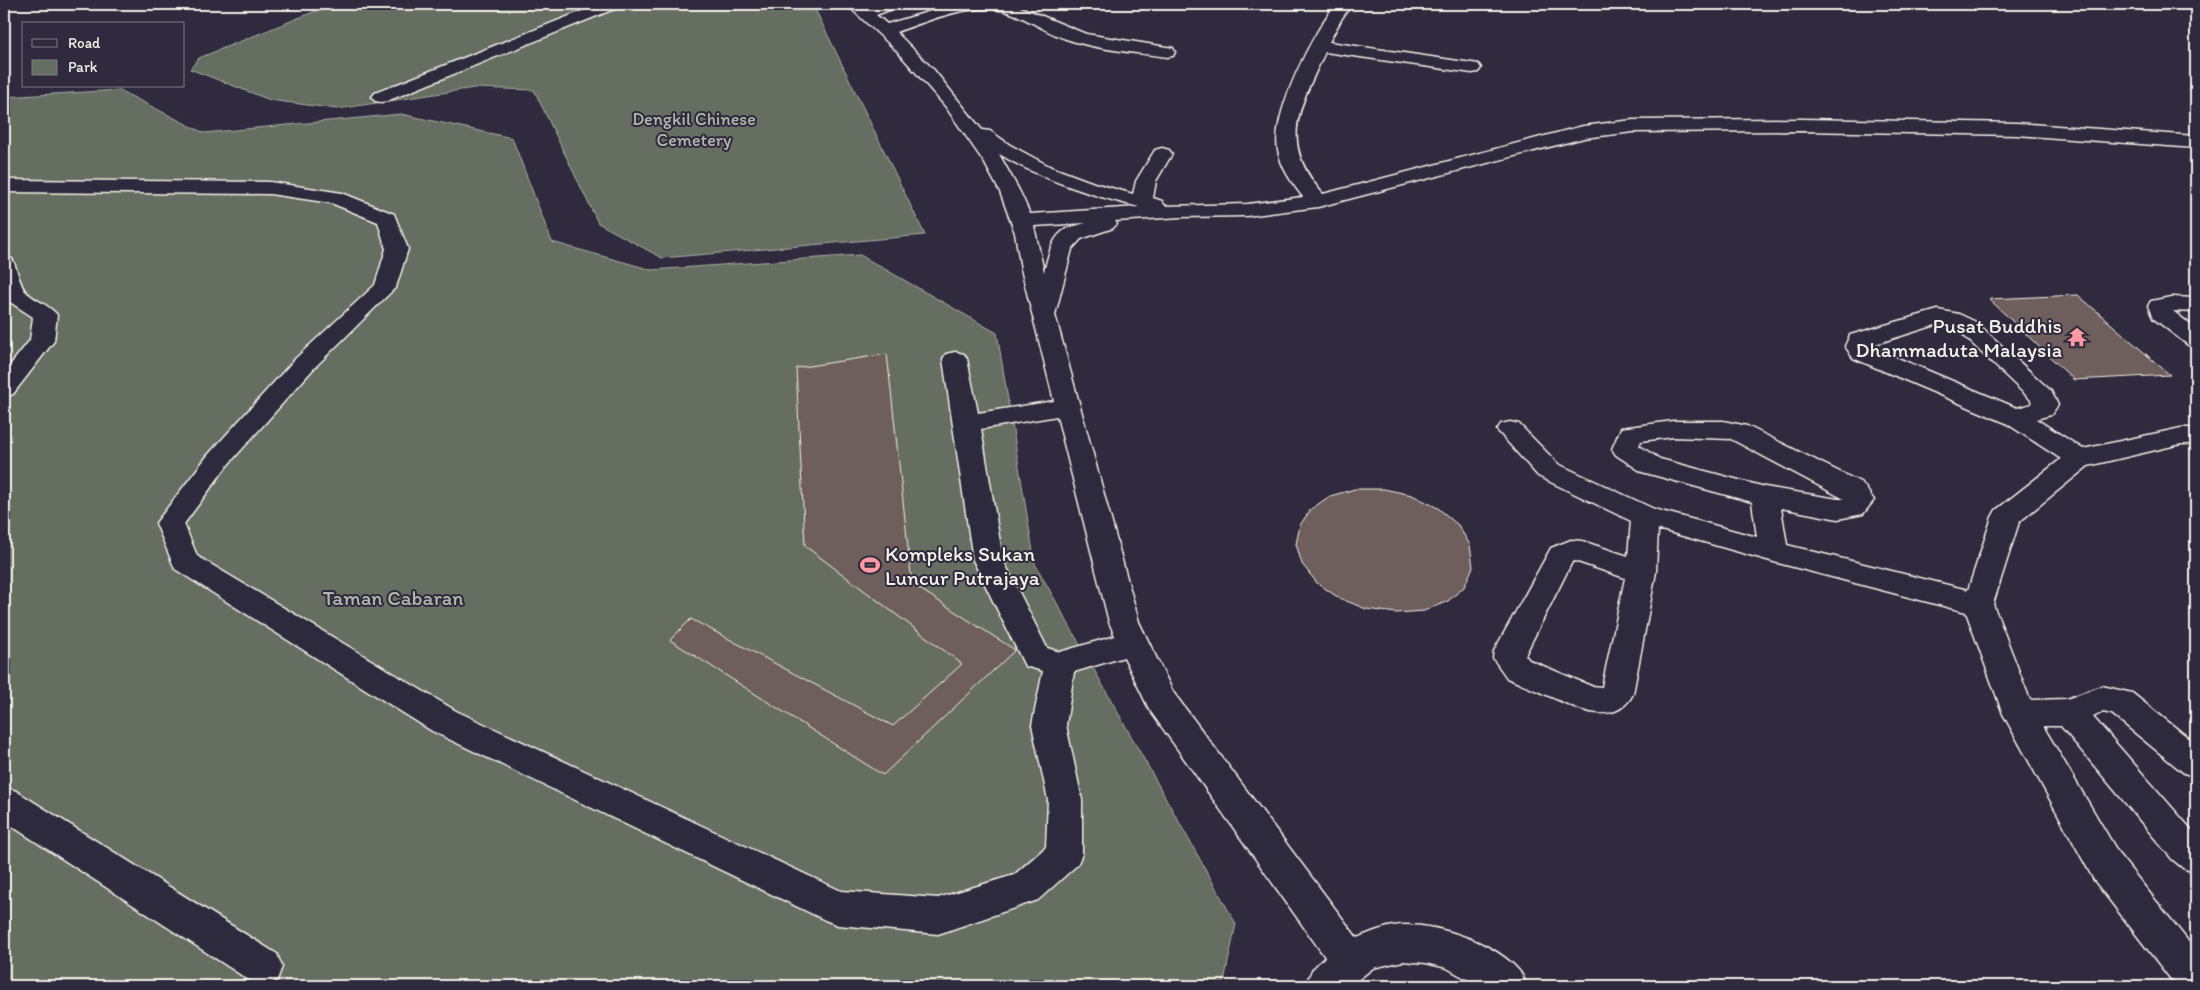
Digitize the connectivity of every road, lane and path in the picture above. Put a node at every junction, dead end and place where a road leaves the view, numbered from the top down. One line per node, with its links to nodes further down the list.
1 (613, 4): 9 (street)
2 (891, 4): 4 (street)
3 (1344, 4): 6 (street)
4 (859, 8): 5 (street)
5 (886, 30): 7 (street); 10 (street)
6 (1319, 46): 8 (street); 14 (street)
7 (1167, 52)
8 (1472, 68)
9 (381, 97)
10 (963, 118): 15 (street); 17 (street)
11 (2196, 142): 14 (street)
12 (1162, 154): 15 (street)
13 (4, 186): 36 (street)
14 (1318, 201): 16 (street)
15 (1142, 202): 16 (street)
16 (1181, 211): 17 (street); 20 (street)
17 (1022, 221): 20 (street)
18 (4, 264): 23 (street)
19 (2196, 305): 21 (street)
20 (1045, 314): 24 (street)
21 (2196, 340)
22 (954, 359): 26 (street)
23 (4, 390)
24 (1069, 406): 26 (street); 35 (street)
25 (2015, 417): 25 (street); 29 (street)
26 (967, 422): 36 (street)
27 (1510, 430): 31 (street)
28 (2196, 436): 29 (street)
29 (2078, 459): 34 (street)
30 (1765, 496): 30 (street); 32 (street)
31 (1645, 516): 32 (street); 33 (street)
32 (1774, 552): 34 (street)
33 (1641, 572): 33 (street)
34 (1978, 604): 38 (street)
35 (1134, 642): 36 (street); 43 (street)
36 (1060, 664)
37 (2069, 712): 38 (street); 39 (street); 41 (street)
38 (2019, 714): 44 (street)
39 (2196, 763)
40 (4, 802): 42 (street)
41 (2196, 857)
42 (263, 967)
43 (1338, 973): 45 (street)
44 (2196, 981)
45 (1507, 986)

